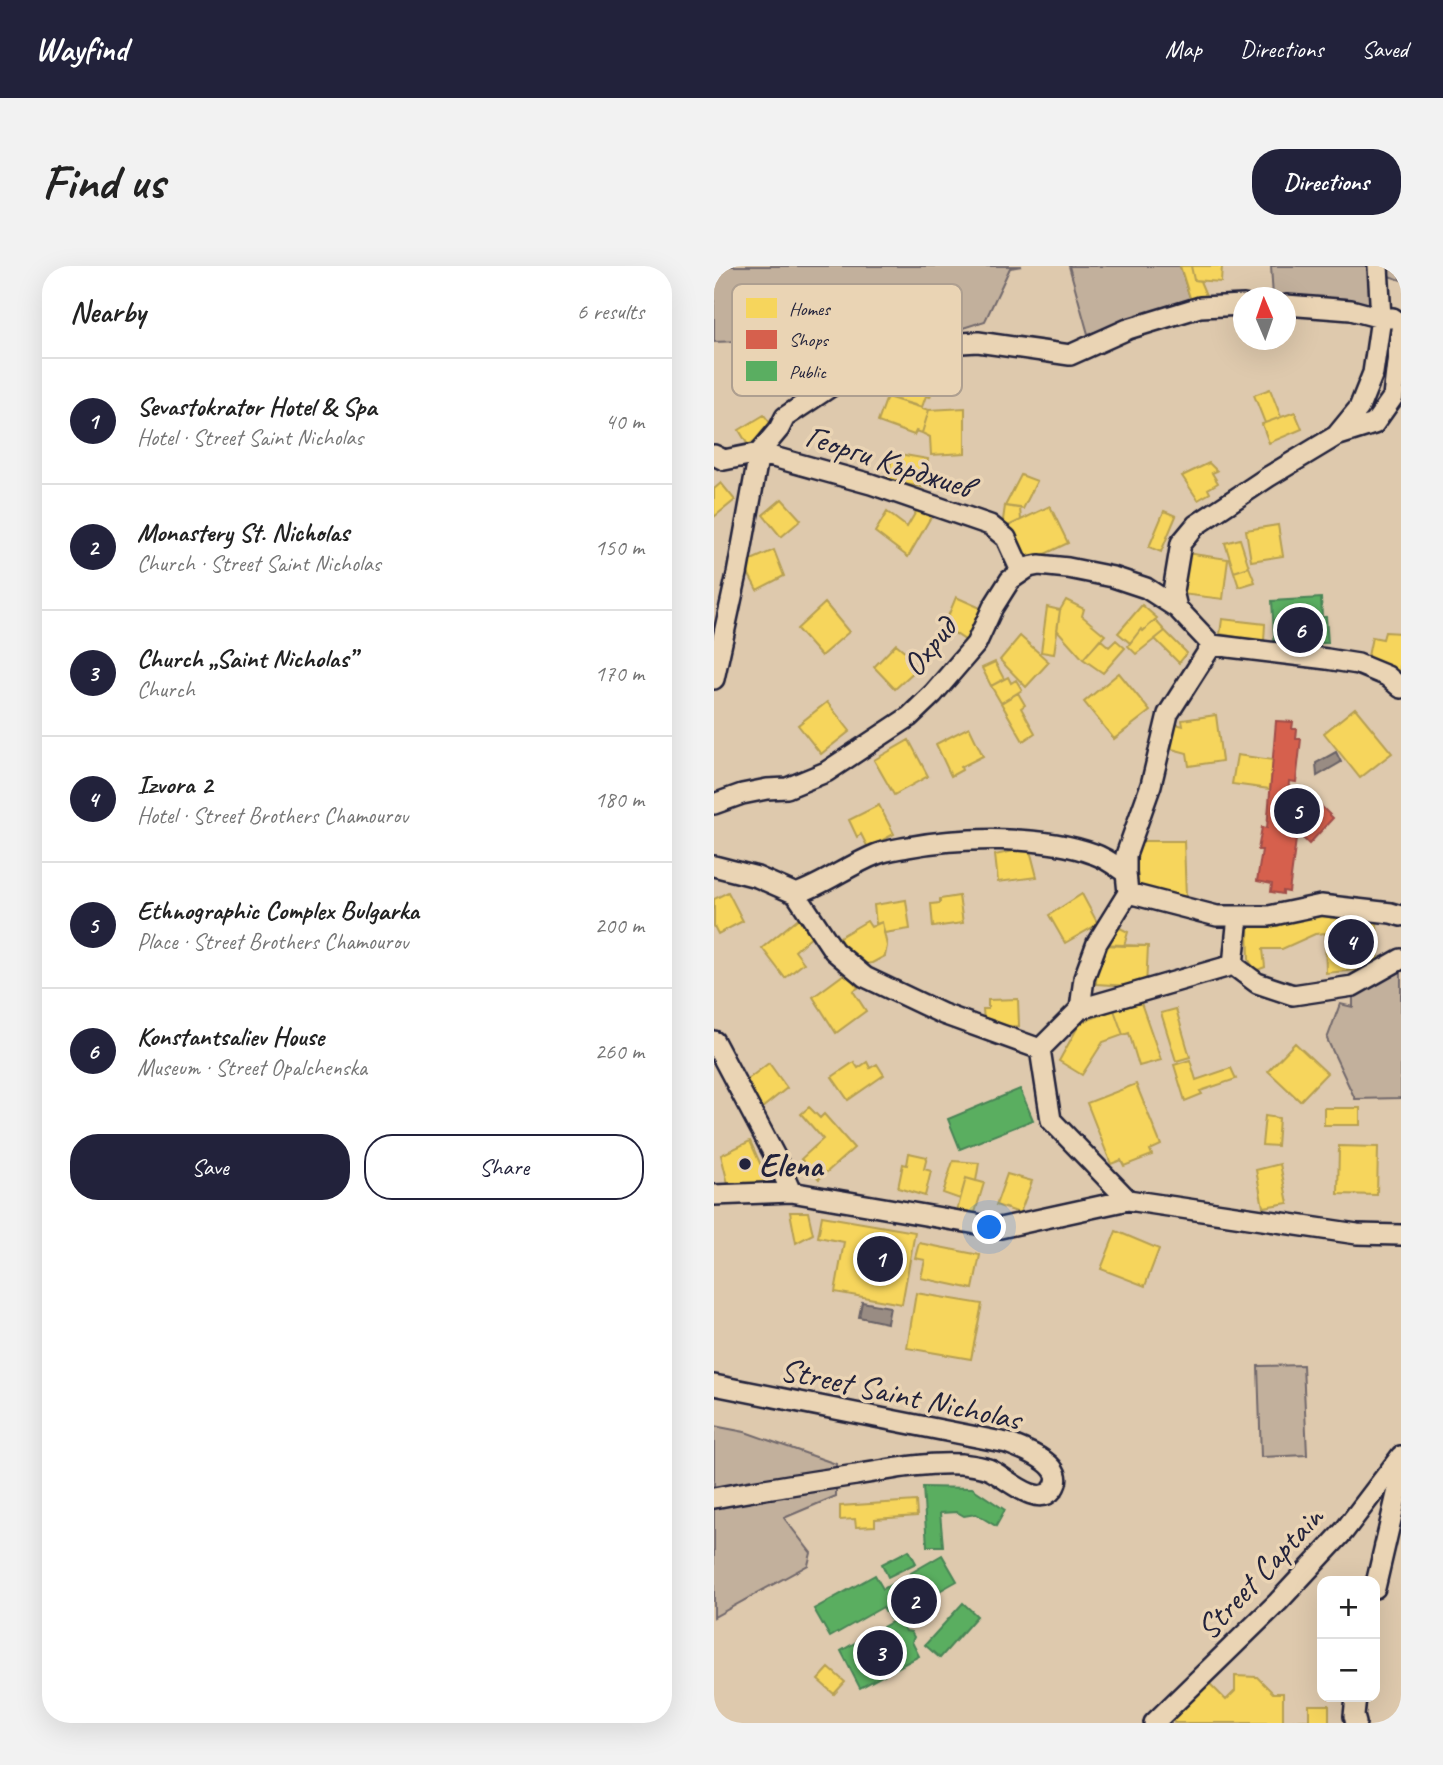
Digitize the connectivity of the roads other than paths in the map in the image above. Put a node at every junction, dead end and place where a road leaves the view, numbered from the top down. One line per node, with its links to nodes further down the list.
1 (1377, 266): 4 (street)
2 (1233, 306): 7 (street)
3 (1296, 306): 4 (street)
4 (1381, 318): 5 (street); 9 (street)
5 (1401, 319)
6 (1401, 330): 9 (street)
7 (962, 343)
8 (817, 396): 10 (street)
9 (1336, 436): 13 (street)
10 (759, 453): 11 (street, Георги Кърджиев); 12 (street, Георги Кърджиев); 15 (street)
11 (717, 461)
12 (1021, 571): 13 (street); 17 (street, Охрид)
13 (1177, 608): 14 (street)
14 (1212, 645): 16 (street); 19 (street)
15 (714, 680)
16 (1401, 688)
17 (714, 804)
18 (714, 866): 21 (street)
19 (1126, 873): 20 (street); 21 (street)
20 (1128, 893): 22 (street); 26 (street)
21 (796, 894): 28 (street)
22 (1238, 916): 23 (street); 25 (street)
23 (1401, 916)
24 (1401, 959): 25 (street)
25 (1233, 965): 26 (street)
26 (1080, 1009): 28 (street)
27 (714, 1041): 29 (street)
28 (1040, 1049): 31 (street)
29 (791, 1192): 30 (street); 31 (street)
30 (714, 1195)
31 (1128, 1200): 32 (street)
32 (1401, 1235)
33 (714, 1385): 36 (street, Street Saint Nicholas)
34 (1401, 1457): 39 (street, Street Captain)
35 (1401, 1477): 37 (street)
36 (714, 1498)
37 (1378, 1576)
38 (1355, 1702): 40 (street)
39 (1154, 1723)
40 (1356, 1723)

